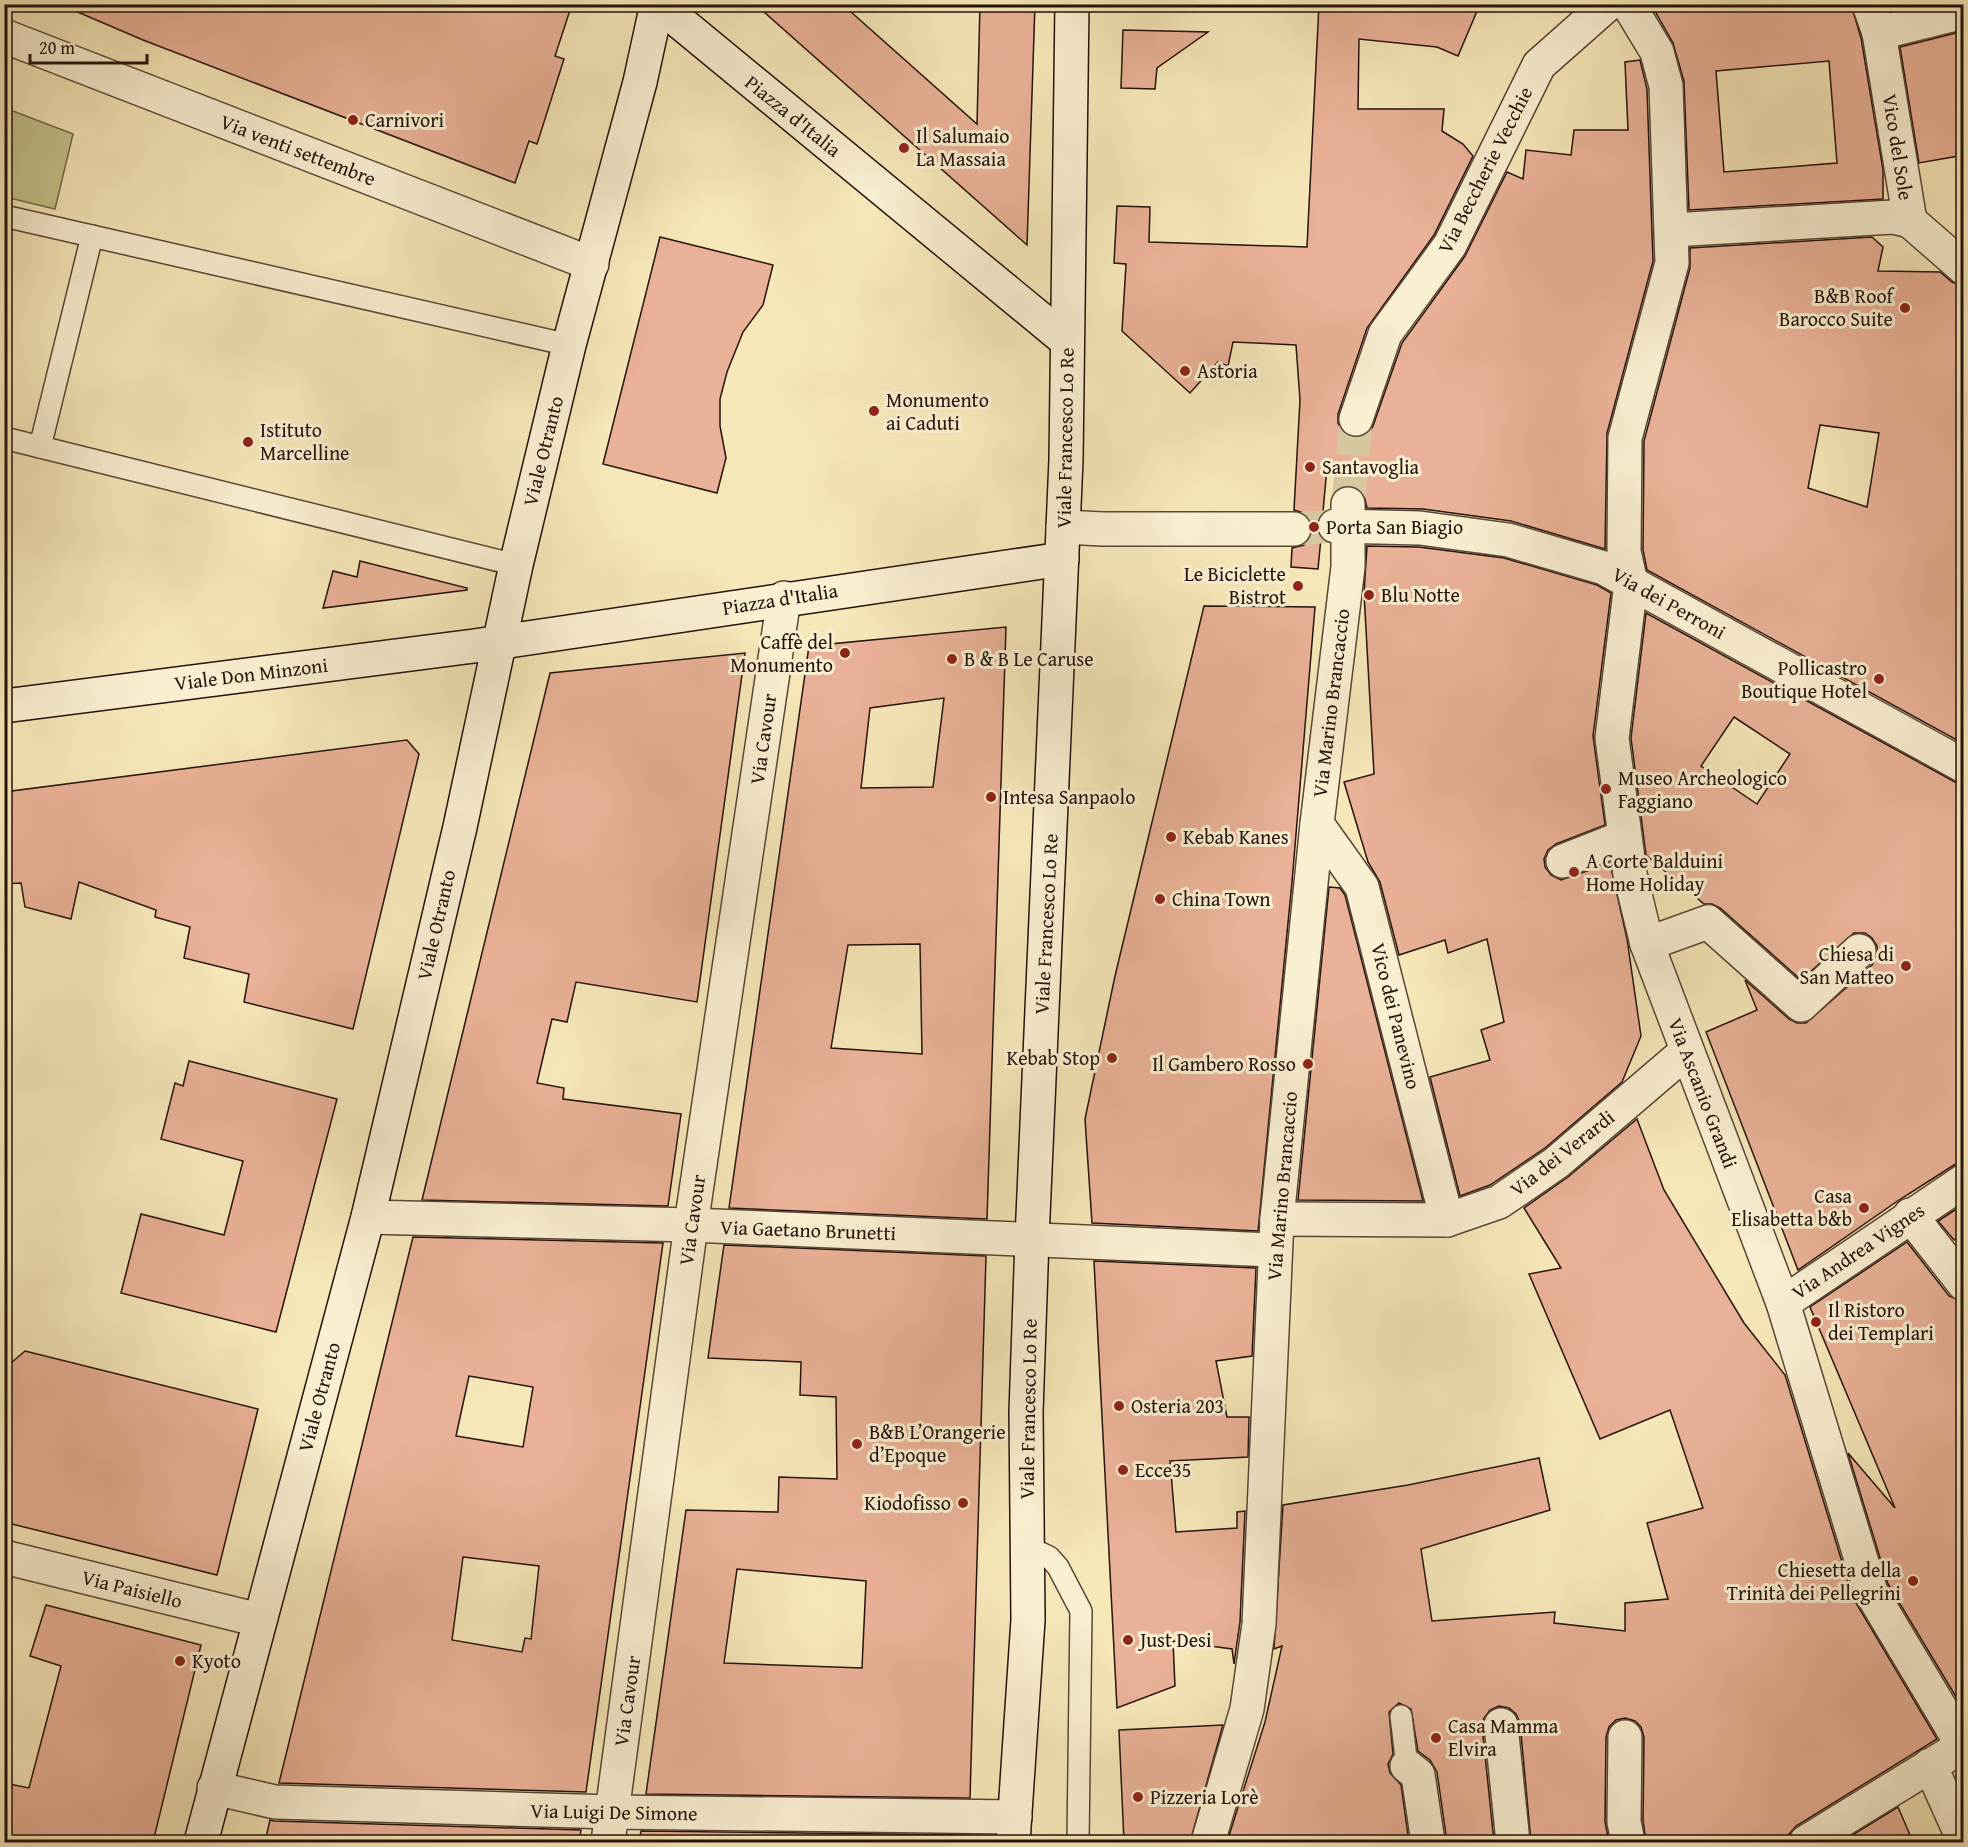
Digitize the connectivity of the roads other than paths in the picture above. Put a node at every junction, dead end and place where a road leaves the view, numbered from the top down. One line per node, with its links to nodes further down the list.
1 (658, 4): 12 (street, Viale Otranto); 14 (street, Piazza d'Italia)
2 (1072, 4): 14 (street, Viale Francesco Lo Re)
3 (1608, 4): 16 (street, Via Beccherie Vecchie)
4 (1628, 4): 10 (street, Via Ascanio Grandi)
5 (1964, 12): 6 (street)
6 (1874, 19): 9 (street, Vico del Sole)
7 (4, 36): 12 (street, Via venti settembre)
8 (4, 216): 11 (lane)
9 (1910, 221): 10 (street); 13 (street, Vico del Sole)
10 (1671, 230): 24 (street, Via Ascanio Grandi)
11 (92, 236): 15 (lane); 18 (lane)
12 (592, 264): 15 (street, Viale Otranto)
13 (1964, 268)
14 (1067, 341): 20 (street, Viale Francesco Lo Re)
15 (569, 345): 23 (street, Viale Otranto)
16 (1356, 419)
17 (4, 438): 18 (lane)
18 (40, 447): 23 (lane)
19 (1343, 519): 24 (street, Via dei Perroni); 29 (street, Via Marino Brancaccio)
20 (1063, 527): 21 (street); 22 (street, Viale Francesco Lo Re)
21 (1294, 529)
22 (1062, 559): 25 (street, Piazza d'Italia); 41 (street, Viale Francesco Lo Re)
23 (516, 565): 26 (street, Viale Otranto)
24 (1631, 583): 28 (street, Via dei Perroni); 30 (street, Via Ascanio Grandi)
25 (784, 598): 26 (street, Piazza d'Italia); 39 (street, Via Cavour)
26 (498, 642): 27 (street, Viale Don Minzoni); 37 (street, Viale Otranto)
27 (4, 706)
28 (1964, 766)
29 (1317, 824): 38 (street, Vico dei Panevino); 40 (street, Via Marino Brancaccio)
30 (1624, 837): 31 (street); 32 (street, Via Ascanio Grandi)
31 (1563, 861)
32 (1647, 944): 33 (street); 34 (street, Via Ascanio Grandi)
33 (1859, 951)
34 (1687, 1051): 38 (street, Via dei Verardi); 43 (street, Via Ascanio Grandi)
35 (1964, 1180): 36 (street, Via Andrea Vignes)
36 (1910, 1215): 42 (street); 43 (street, Via Andrea Vignes)
37 (368, 1217): 39 (street, Via Gaetano Brunetti); 46 (street, Viale Otranto)
38 (1447, 1220): 40 (street, Via dei Verardi)
39 (691, 1225): 41 (street, Via Gaetano Brunetti); 54 (street, Via Cavour)
40 (1275, 1234): 41 (street, Via dei Verardi); 59 (street, Via Marino Brancaccio)
41 (1032, 1239): 44 (street, Viale Francesco Lo Re)
42 (1964, 1284)
43 (1783, 1303): 50 (street, Via Ascanio Grandi)
44 (1026, 1546): 55 (street, Viale Francesco Lo Re); 58 (lane)
45 (4, 1557): 46 (street, Via Paisiello)
46 (259, 1620): 53 (street, Viale Otranto)
47 (1401, 1716): 52 (lane)
48 (1501, 1725): 61 (street)
49 (1625, 1737): 62 (street)
50 (1963, 1745): 51 (street)
51 (1930, 1765): 56 (street); 63 (street)
52 (1407, 1766): 60 (street)
53 (214, 1788): 54 (street, Via Luigi De Simone); 57 (street, Viale Otranto)
54 (610, 1827): 55 (street, Via Luigi De Simone)
55 (1014, 1830)
56 (1964, 1841)
57 (201, 1842)
58 (1078, 1842)
59 (1208, 1842)
60 (1428, 1842)
61 (1513, 1842)
62 (1628, 1842)
63 (1806, 1842)

